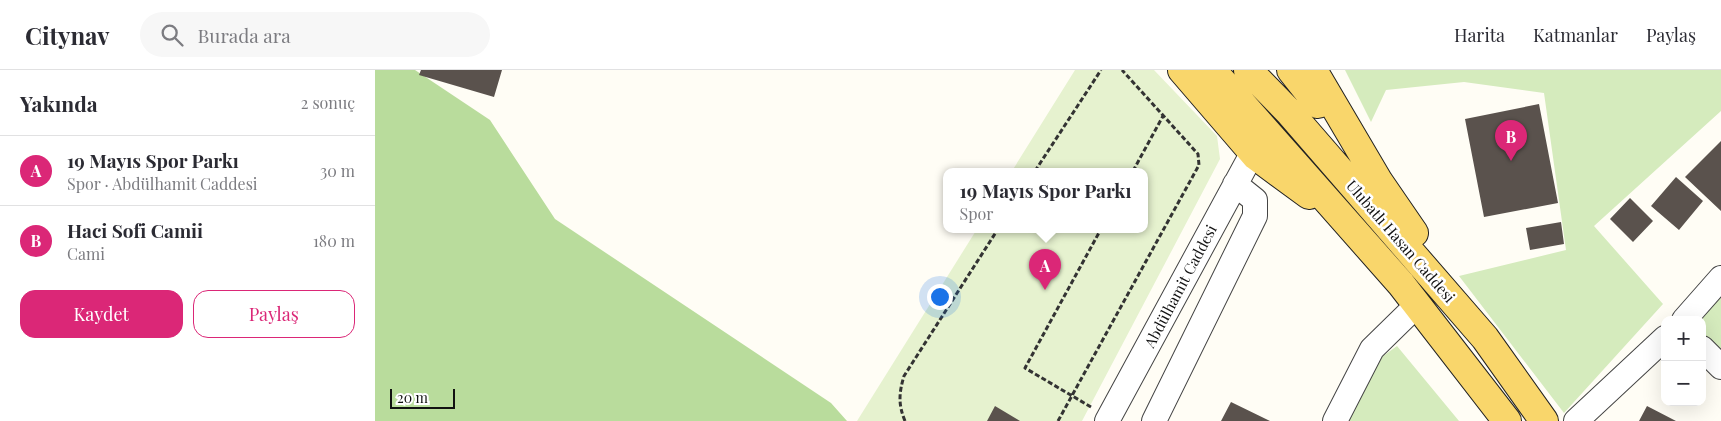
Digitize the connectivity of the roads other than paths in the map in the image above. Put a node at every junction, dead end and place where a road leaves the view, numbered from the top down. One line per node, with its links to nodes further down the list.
1 (1182, 70): 6 (main road)
2 (1212, 70): 9 (main road, Ulubatlı Hasan Caddesi)
3 (1248, 70): 13 (main road, Ulubatlı Hasan Caddesi)
4 (1291, 70): 7 (main road)
5 (1313, 70): 7 (main road)
6 (1253, 152): 8 (street, Abdülhamit Caddesi); 9 (main road)
7 (1379, 182): 13 (main road)
8 (1235, 184): 17 (street, Abdülhamit Caddesi); 18 (street)
9 (1353, 228): 11 (main road, Ulubatlı Hasan Caddesi)
10 (1721, 278): 12 (street)
11 (1417, 305): 19 (street); 20 (main road, Ulubatlı Hasan Caddesi)
12 (1688, 316)
13 (1485, 338): 21 (main road, Ulubatlı Hasan Caddesi)
14 (1661, 342): 22 (street)
15 (1706, 352): 16 (street)
16 (1721, 367)
17 (1107, 420)
18 (1154, 421)
19 (1335, 421)
20 (1507, 421)
21 (1544, 421)
22 (1576, 421)

